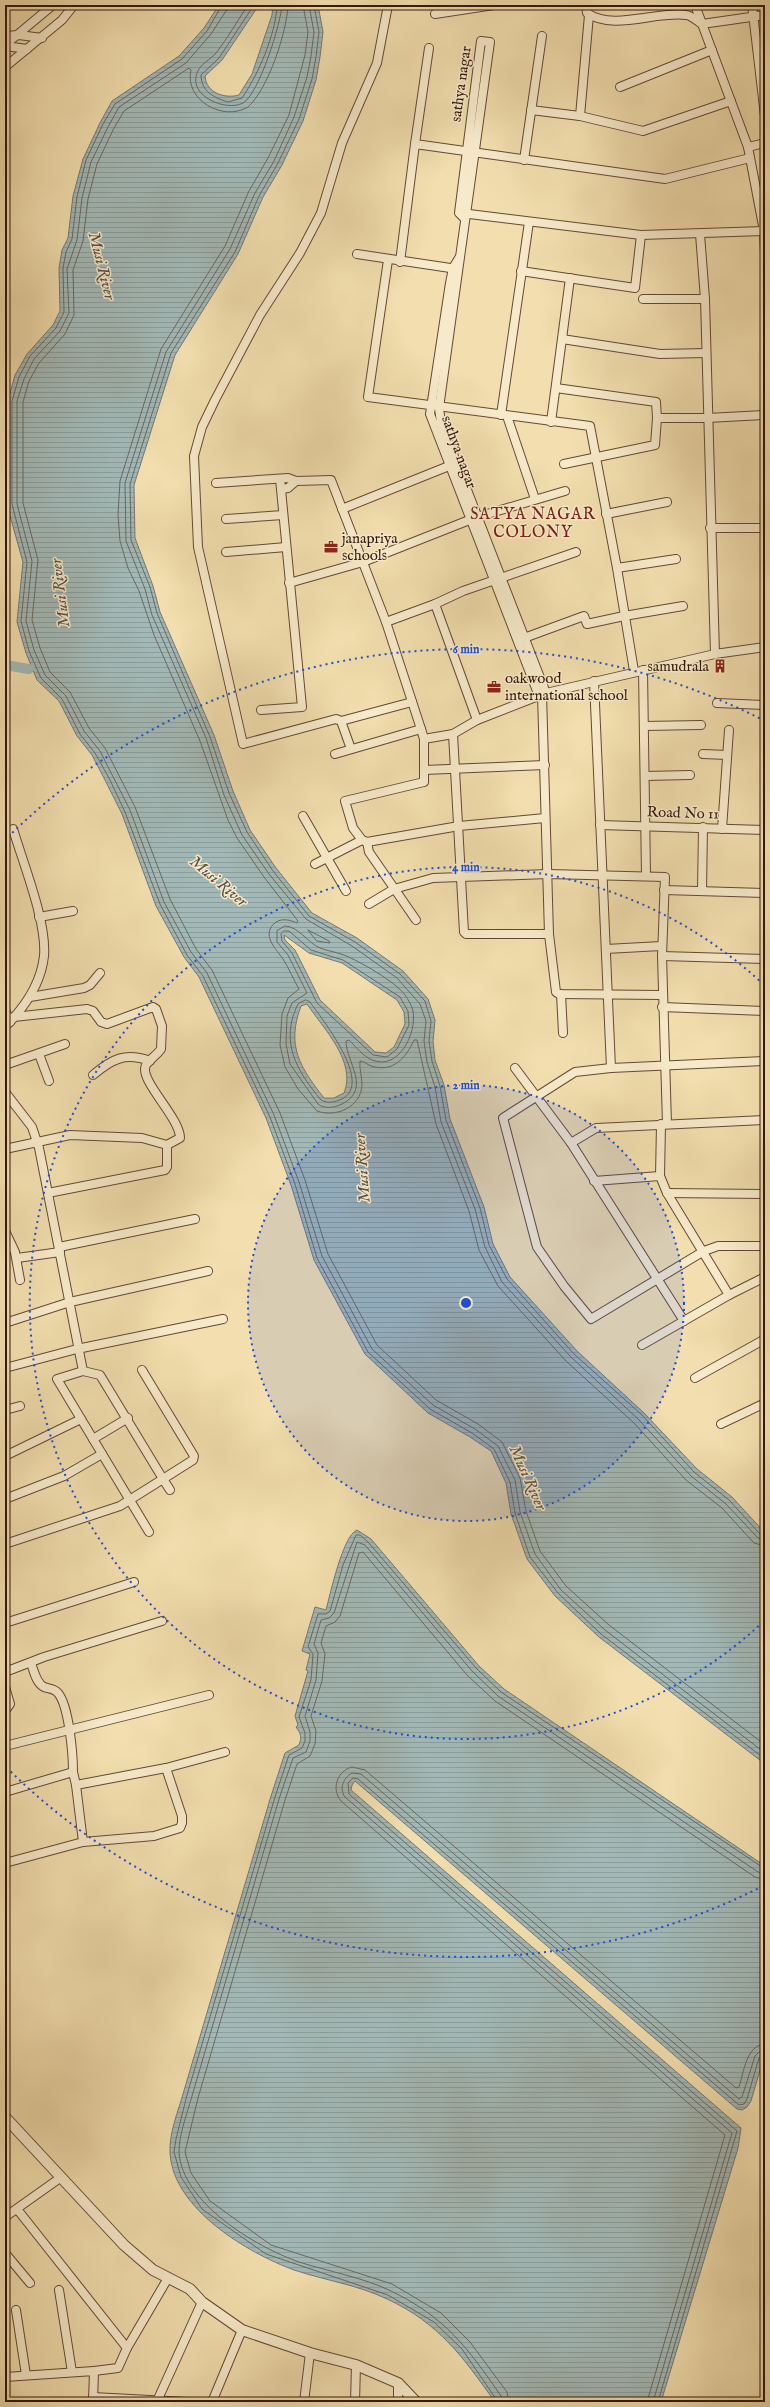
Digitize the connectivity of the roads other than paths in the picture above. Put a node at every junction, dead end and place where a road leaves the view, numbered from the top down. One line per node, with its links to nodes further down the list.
1 (53, 5): 13 (street)
2 (74, 5): 16 (street)
3 (388, 5): 97 (street)
4 (494, 5): 8 (street)
5 (586, 5): 9 (street)
6 (696, 5): 12 (street)
7 (752, 5): 11 (street)
8 (435, 14)
9 (589, 15): 12 (street); 25 (street)
10 (765, 15): 11 (street)
11 (753, 16): 12 (street); 26 (street)
12 (702, 24): 20 (street)
13 (19, 34): 14 (street); 16 (street); 17 (street)
14 (5, 36)
15 (542, 36): 24 (street)
16 (42, 38): 19 (street)
17 (5, 46): 19 (street)
18 (429, 48): 28 (street)
19 (27, 49): 21 (street)
20 (712, 50): 22 (street); 23 (street)
21 (5, 67)
22 (620, 87)
23 (731, 101): 25 (street); 29 (street)
24 (531, 110): 25 (street); 32 (street)
25 (580, 116)
26 (765, 116)
27 (765, 143): 29 (street)
28 (415, 144): 30 (street); 41 (street)
29 (748, 146): 31 (street)
30 (470, 152): 30 (street, sathya nagar); 32 (street); 33 (street, sathya nagar)
31 (750, 158): 32 (street); 35 (street)
32 (524, 160)
33 (464, 215): 34 (street); 42 (street, sathya nagar)
34 (529, 222): 37 (street); 43 (street)
35 (764, 230): 36 (street); 38 (street)
36 (700, 234): 37 (street); 45 (street)
37 (641, 235): 44 (street)
38 (765, 253)
39 (357, 254): 40 (street)
40 (388, 260): 41 (street); 50 (street)
41 (400, 262): 42 (street)
42 (456, 269): 50 (street, sathya nagar)
43 (522, 271): 44 (street); 51 (street)
44 (570, 278): 47 (street)
45 (705, 298): 46 (street); 48 (street)
46 (643, 299)
47 (562, 340): 48 (street); 49 (street)
48 (706, 353): 54 (street)
49 (556, 388): 53 (street); 55 (street)
50 (435, 407): 51 (street); 58 (street, sathya nagar); 69 (street, sathya nagar)
51 (504, 415): 55 (street); 64 (street)
52 (765, 415): 54 (street)
53 (658, 418): 54 (street); 56 (street)
54 (707, 418): 71 (street)
55 (551, 422): 56 (street)
56 (596, 458): 57 (street); 67 (street)
57 (564, 464)
58 (448, 466): 66 (street); 69 (street, sathya nagar)
59 (280, 479): 60 (street); 61 (street); 62 (street)
60 (296, 481): 62 (street); 66 (street)
61 (216, 484)
62 (281, 489): 68 (street)
63 (565, 490): 64 (street)
64 (535, 499): 69 (street)
65 (667, 502): 67 (street)
66 (342, 509): 77 (street)
67 (606, 514): 78 (street)
68 (283, 515): 70 (street); 73 (street)
69 (474, 518): 77 (street); 79 (street, sathya nagar)
70 (226, 519)
71 (710, 528): 72 (street); 87 (street)
72 (765, 528)
73 (286, 547): 74 (street); 80 (street)
74 (226, 552)
75 (576, 552): 79 (street)
76 (676, 559): 78 (street)
77 (363, 562): 80 (street); 84 (street)
78 (617, 568): 83 (street)
79 (497, 579): 81 (street); 85 (street, sathya nagar); 91 (street, sathya nagar)
80 (289, 583): 95 (street)
81 (434, 604): 84 (street); 96 (street)
82 (683, 606): 83 (street)
83 (624, 616): 85 (street); 89 (street)
84 (386, 622): 92 (street)
85 (524, 638): 91 (street, sathya nagar)
86 (765, 647): 87 (street)
87 (715, 654): 88 (street)
88 (643, 670): 89 (street); 99 (street)
89 (634, 671): 90 (street)
90 (594, 681): 91 (street); 115 (street)
91 (542, 694): 96 (street); 108 (street)
92 (412, 702): 97 (street); 100 (street)
93 (717, 703): 94 (street)
94 (765, 705)
95 (261, 710)
96 (477, 720): 102 (street)
97 (342, 721): 104 (street)
98 (702, 725): 99 (street)
99 (644, 726): 112 (street)
100 (421, 729): 103 (street); 104 (street)
101 (729, 730): 107 (street)
102 (453, 734): 103 (street); 109 (street)
103 (424, 739): 110 (street)
104 (352, 749): 105 (street)
105 (335, 754)
106 (703, 754): 107 (street)
107 (728, 755): 120 (street)
108 (545, 765): 109 (street); 114 (street)
109 (456, 768): 110 (street); 116 (street)
110 (424, 770): 122 (street)
111 (690, 775): 112 (street)
112 (645, 776): 117 (street)
113 (303, 816): 123 (street)
114 (545, 818): 116 (street); 125 (street)
115 (600, 825): 117 (street, Road No 11); 126 (street)
116 (459, 826): 122 (street); 128 (street)
117 (645, 826): 118 (street, Road No 11); 127 (street)
118 (703, 827): 120 (street, Road No 11); 131 (street)
119 (13, 829): 136 (street)
120 (722, 829): 121 (street, Road No 11)
121 (765, 830)
122 (364, 841): 123 (street); 129 (street)
123 (327, 858): 124 (street); 132 (street)
124 (315, 864)
125 (548, 874): 126 (street); 128 (street); 138 (street)
126 (602, 875): 127 (street); 140 (street)
127 (646, 876): 130 (street)
128 (461, 878): 129 (street); 138 (street)
129 (394, 889): 134 (street); 137 (street)
130 (664, 890): 131 (street); 139 (street)
131 (702, 890): 133 (street)
132 (346, 891)
133 (765, 893)
134 (369, 904)
135 (73, 911): 136 (street)
136 (39, 917): 147 (street)
137 (416, 920)
138 (549, 934): 144 (street)
139 (662, 946): 140 (street); 141 (street)
140 (606, 948): 146 (street)
141 (662, 956): 142 (street); 145 (street)
142 (765, 959)
143 (100, 973): 147 (street)
144 (561, 994): 146 (street); 152 (street)
145 (662, 995): 146 (street); 148 (street)
146 (608, 996): 160 (street)
147 (30, 997): 151 (street)
148 (662, 1007): 150 (street); 158 (street)
149 (5, 1010): 151 (street)
150 (765, 1011)
151 (10, 1022): 155 (street)
152 (563, 1033)
153 (65, 1044): 154 (street)
154 (39, 1054): 157 (street); 162 (street)
155 (150, 1061): 161 (street); 169 (street)
156 (765, 1061): 158 (street)
157 (5, 1065)
158 (664, 1065): 160 (street); 166 (street)
159 (515, 1068): 164 (street)
160 (611, 1068): 164 (street)
161 (93, 1075)
162 (48, 1081)
163 (5, 1092): 167 (street)
164 (538, 1097): 168 (street); 184 (street)
165 (765, 1120): 166 (street)
166 (664, 1124): 168 (street); 171 (street)
167 (37, 1142): 169 (street); 170 (street); 173 (street)
168 (571, 1143): 172 (street)
169 (167, 1145): 173 (street)
170 (5, 1149)
171 (660, 1176): 172 (street); 174 (street)
172 (594, 1181): 184 (street)
173 (48, 1193): 179 (street)
174 (667, 1193): 175 (street); 180 (street)
175 (765, 1194)
176 (195, 1219): 179 (street)
177 (5, 1231): 181 (street)
178 (765, 1246): 180 (street)
179 (60, 1250): 181 (street); 187 (street)
180 (704, 1251): 184 (street); 186 (street)
181 (17, 1258): 185 (street)
182 (208, 1271): 187 (street)
183 (765, 1277): 186 (street)
184 (658, 1278): 189 (street)
185 (20, 1280)
186 (730, 1295): 189 (street)
187 (70, 1302): 190 (street); 193 (street)
188 (223, 1319): 193 (street)
189 (684, 1321): 192 (street)
190 (5, 1323)
191 (765, 1339): 197 (street)
192 (642, 1345)
193 (77, 1349): 194 (street); 196 (street)
194 (5, 1368)
195 (142, 1370): 207 (street)
196 (83, 1372): 201 (street); 202 (street)
197 (695, 1378)
198 (765, 1403): 203 (street)
199 (20, 1406): 200 (street)
200 (5, 1410)
201 (128, 1418): 204 (street); 207 (street)
202 (81, 1419): 204 (street); 206 (street)
203 (720, 1424)
204 (93, 1439): 205 (street)
205 (102, 1454): 209 (street); 210 (street)
206 (5, 1456)
207 (164, 1479): 208 (street); 210 (street)
208 (170, 1490)
209 (5, 1499)
210 (130, 1500): 211 (street); 212 (street)
211 (150, 1532)
212 (5, 1544)
213 (134, 1582): 215 (street)
214 (162, 1621): 216 (street)
215 (5, 1623)
216 (31, 1663): 217 (street); 221 (street)
217 (5, 1672)
218 (5, 1686): 220 (street)
219 (209, 1695): 221 (street)
220 (5, 1711)
221 (69, 1728): 222 (street); 225 (street)
222 (5, 1746)
223 (225, 1752): 224 (street)
224 (166, 1768): 226 (street); 228 (street)
225 (73, 1772): 226 (street); 227 (street)
226 (76, 1785): 228 (street)
227 (5, 1792)
228 (83, 1842): 229 (street)
229 (5, 1863)
230 (5, 2117): 231 (street)
231 (60, 2178): 232 (street); 235 (street)
232 (17, 2209): 233 (street); 241 (street)
233 (5, 2217)
234 (5, 2253): 236 (street)
235 (168, 2278): 238 (street); 241 (street)
236 (30, 2283)
237 (58, 2290): 245 (street)
238 (202, 2302): 240 (street); 250 (street)
239 (16, 2310): 246 (street)
240 (242, 2330): 242 (street); 252 (street)
241 (127, 2348): 244 (street)
242 (310, 2353): 243 (street); 253 (street)
243 (356, 2364): 248 (street); 254 (street)
244 (94, 2371): 245 (street); 249 (street)
245 (72, 2372): 246 (street)
246 (26, 2375): 247 (street)
247 (5, 2377)
248 (398, 2383): 255 (street); 256 (street)
249 (93, 2399): 250 (street)
250 (158, 2399): 251 (street)
251 (187, 2402)
252 (212, 2402)
253 (304, 2402)
254 (354, 2402)
255 (398, 2402)
256 (416, 2402)

